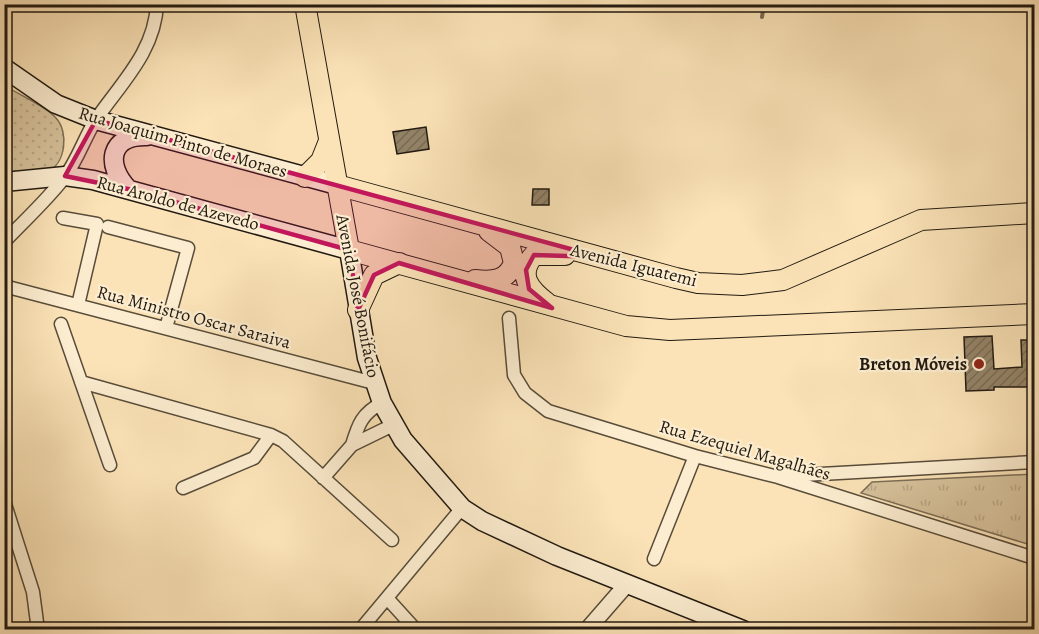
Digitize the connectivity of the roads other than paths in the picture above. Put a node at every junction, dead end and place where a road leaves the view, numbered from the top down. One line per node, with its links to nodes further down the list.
1 (157, 4): 4 (street)
2 (304, 4): 6 (main road, Avenida José Bonifácio)
3 (4, 68): 4 (main road, Rua Joaquim Pinto de Moraes)
4 (96, 120): 5 (main road, Rua Joaquim Pinto de Moraes); 7 (street)
5 (158, 136): 8 (main road, Rua Joaquim Pinto de Moraes); 11 (main road)
6 (329, 141): 8 (main road); 10 (main road, Avenida José Bonifácio)
7 (65, 176): 9 (main road, Rua Aroldo de Azevedo); 11 (main road, Rua Aroldo de Azevedo); 16 (street)
8 (305, 177): 10 (main road, Rua Joaquim Pinto de Moraes)
9 (4, 182)
10 (337, 185): 14 (main road, Avenida Iguatemi); 17 (main road, Avenida José Bonifácio)
11 (128, 189): 17 (main road, Rua Aroldo de Azevedo)
12 (1035, 213): 18 (main road, Avenida Iguatemi)
13 (63, 218): 22 (street)
14 (476, 224): 18 (main road, Avenida Iguatemi); 20 (main road)
15 (108, 228): 28 (street)
16 (4, 242)
17 (349, 250): 19 (main road); 24 (main road, Avenida José Bonifácio)
18 (600, 257): 23 (main road)
19 (399, 263): 20 (main road); 24 (main road)
20 (446, 275): 23 (main road)
21 (4, 286): 22 (street, Rua Ministro Oscar Saraiva)
22 (78, 305): 28 (street, Rua Ministro Oscar Saraiva)
23 (552, 308): 25 (main road)
24 (358, 310): 30 (main road, Avenida José Bonifácio)
25 (1035, 314)
26 (509, 318): 35 (street, Rua Ezequiel Magalhães)
27 (61, 324): 29 (street)
28 (166, 328): 30 (street, Rua Ministro Oscar Saraiva)
29 (81, 382): 33 (street); 37 (street)
30 (374, 383): 31 (main road, Avenida José Bonifácio)
31 (382, 402): 32 (main road, Avenida José Bonifácio); 34 (street)
32 (393, 425): 34 (street); 42 (main road, Avenida José Bonifácio)
33 (271, 435): 39 (street); 40 (street)
34 (352, 446): 39 (street)
35 (695, 456): 38 (street, Rua Ezequiel Magalhães); 45 (street)
36 (1035, 462): 38 (street)
37 (110, 465)
38 (778, 477): 44 (street, Rua Ezequiel Magalhães)
39 (323, 478): 43 (street)
40 (183, 488)
41 (4, 501): 48 (street)
42 (462, 508): 46 (main road, Avenida José Bonifácio); 47 (street)
43 (392, 540)
44 (1035, 558)
45 (654, 560)
46 (627, 584): 51 (street); 52 (main road, Avenida José Bonifácio)
47 (387, 598): 49 (street); 50 (street)
48 (39, 630)
49 (360, 630)
50 (416, 630)
51 (587, 630)
52 (743, 630)

